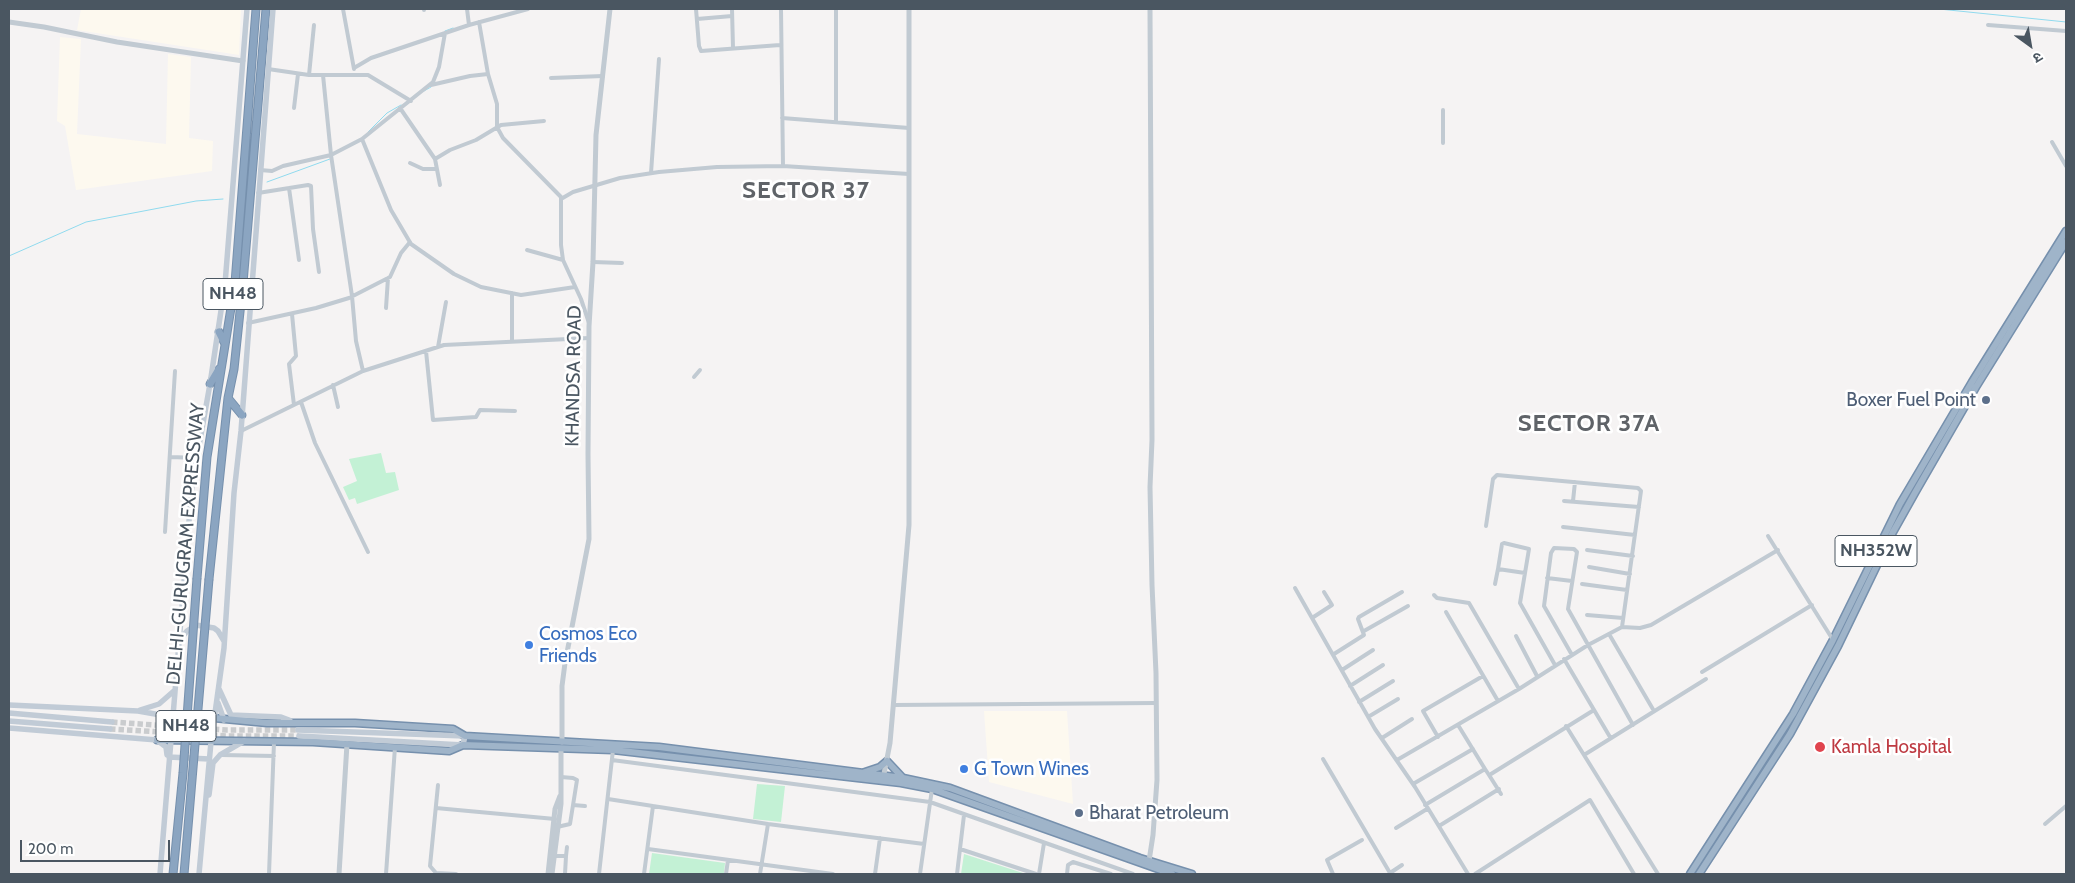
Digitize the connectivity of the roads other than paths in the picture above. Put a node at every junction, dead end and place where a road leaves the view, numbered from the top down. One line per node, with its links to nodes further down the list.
1 (248, 9): 27 (main road)
2 (256, 9): 86 (highway, DELHI-GURUGRAM EXPRESSWAY / NH48)
3 (266, 9): 51 (highway, DELHI-GURUGRAM EXPRESSWAY / NH48)
4 (272, 9): 29 (main road)
5 (343, 9): 28 (street)
6 (467, 9): 20 (street)
7 (528, 9): 18 (street)
8 (610, 9): 35 (street, KHANDSA ROAD)
9 (696, 9): 16 (street)
10 (732, 9): 15 (street)
11 (780, 9): 24 (street)
12 (836, 9): 44 (street)
13 (909, 9): 46 (street)
14 (1150, 9): 167 (street)
15 (732, 16): 16 (street); 25 (street)
16 (697, 19): 25 (street)
17 (9, 22): 27 (street)
18 (479, 22): 20 (street); 32 (street)
19 (314, 25): 33 (street)
20 (469, 25): 23 (street)
21 (1988, 25): 22 (street)
22 (2066, 31)
23 (445, 33): 28 (street); 37 (street)
24 (780, 45): 25 (street); 42 (street)
25 (733, 48)
26 (659, 59): 58 (street)
27 (244, 61): 83 (main road)
28 (354, 68): 31 (street)
29 (268, 69): 30 (street); 51 (main road)
30 (298, 74): 33 (street); 39 (street)
31 (355, 74): 34 (street); 38 (street)
32 (488, 74): 37 (street); 45 (street)
33 (309, 75): 34 (street)
34 (323, 76): 50 (street)
35 (603, 76): 36 (street); 61 (street, KHANDSA ROAD)
36 (551, 78)
37 (430, 85): 38 (street)
38 (411, 101): 40 (street)
39 (294, 108)
40 (400, 108): 47 (street); 52 (street)
41 (1443, 110): 49 (street)
42 (782, 118): 44 (street); 54 (street)
43 (544, 121): 45 (street)
44 (836, 121): 46 (street)
45 (497, 127): 52 (street); 64 (street)
46 (909, 128): 59 (street)
47 (362, 139): 50 (street); 66 (street)
48 (2052, 142): 55 (street)
49 (1443, 143)
50 (331, 155): 57 (street); 77 (street)
51 (258, 156): 57 (main road); 97 (highway, DELHI-GURUGRAM EXPRESSWAY / NH48)
52 (435, 160): 56 (street)
53 (410, 162): 56 (street)
54 (783, 166): 58 (street); 59 (street)
55 (2066, 166)
56 (437, 169): 60 (street)
57 (260, 170): 63 (main road)
58 (651, 172): 61 (street)
59 (909, 174): 169 (street)
60 (440, 185)
61 (594, 185): 64 (street); 71 (street, KHANDSA ROAD)
62 (289, 188): 63 (street); 69 (street); 73 (street)
63 (258, 193): 81 (main road)
64 (562, 198): 70 (street)
65 (2066, 231): 96 (highway, NH352W)
66 (410, 242): 74 (street); 76 (street)
67 (2066, 242): 96 (highway, NH352W)
68 (527, 250): 70 (street)
69 (299, 260)
70 (563, 260): 75 (street)
71 (594, 262): 72 (street); 82 (street, KHANDSA ROAD)
72 (622, 262)
73 (320, 272)
74 (388, 278): 77 (street); 79 (street)
75 (574, 287): 76 (street); 82 (street)
76 (512, 293): 85 (street)
77 (352, 296): 80 (street); 92 (street)
78 (446, 302): 87 (street)
79 (386, 308)
80 (292, 314): 81 (street); 99 (street)
81 (248, 323): 102 (main road)
82 (589, 326): 84 (street, KHANDSA ROAD)
83 (219, 332): 86 (highway); 94 (main road)
84 (589, 338): 85 (street); 196 (street, KHANDSA ROAD)
85 (512, 342): 87 (street)
86 (225, 344): 89 (highway, DELHI-GURUGRAM EXPRESSWAY / NH48)
87 (438, 347): 88 (street)
88 (426, 351): 92 (street); 101 (street)
89 (222, 366): 94 (highway); 254 (highway, DELHI-GURUGRAM EXPRESSWAY / NH48, bridge)
90 (700, 370): 93 (street)
91 (175, 371): 104 (street)
92 (363, 371): 95 (street)
93 (694, 377)
94 (210, 384): 105 (main road)
95 (333, 385): 98 (street); 100 (street)
96 (1972, 388): 142 (highway, NH352W); 146 (highway, NH352W)
97 (228, 398): 102 (highway); 255 (highway, DELHI-GURUGRAM EXPRESSWAY / NH48, bridge)
98 (301, 402): 99 (street); 117 (street)
99 (294, 405): 103 (street)
100 (338, 407)
101 (515, 411)
102 (242, 415): 103 (main road)
103 (241, 431): 144 (main road)
104 (171, 457): 105 (street); 112 (street)
105 (197, 458): 143 (main road)
106 (1575, 482): 108 (street); 109 (street); 110 (street)
107 (1564, 501): 108 (street)
108 (1573, 501): 109 (street)
109 (1638, 507): 113 (street)
110 (1486, 526)
111 (1563, 527): 113 (street)
112 (166, 532)
113 (1635, 535): 118 (street)
114 (1768, 536): 116 (street)
115 (1587, 550): 118 (street)
116 (1778, 550): 132 (street); 138 (street)
117 (368, 552)
118 (1633, 556): 122 (street)
119 (1589, 566): 122 (street)
120 (1498, 568): 121 (street); 121 (street); 125 (street)
121 (1525, 574): 152 (street)
122 (1630, 574): 128 (street)
123 (1548, 578): 124 (street); 124 (street); 149 (street)
124 (1572, 581): 145 (street)
125 (1495, 584)
126 (1582, 584): 128 (street)
127 (1295, 588): 136 (street)
128 (1627, 590): 137 (street)
129 (1324, 592): 136 (street)
130 (1402, 592): 139 (street)
131 (1434, 594): 161 (street)
132 (1812, 605): 142 (street); 154 (street)
133 (1408, 606): 139 (street)
134 (1446, 612): 155 (street)
135 (1587, 615): 137 (street)
136 (1312, 618): 148 (street)
137 (1623, 618): 138 (street)
138 (1622, 627): 140 (street)
139 (1364, 631): 148 (street)
140 (1609, 634): 145 (street); 172 (street)
141 (1516, 636): 156 (street)
142 (1833, 640): 146 (street); 284 (highway, NH352W)
143 (179, 641): 144 (main road); 162 (main road)
144 (224, 644): 160 (main road)
145 (1588, 645): 149 (street); 183 (street)
146 (1838, 646): 285 (highway, NH352W)
147 (1373, 650): 153 (street)
148 (1334, 654): 153 (street)
149 (1572, 655): 150 (street)
150 (1564, 660): 152 (street); 170 (street)
151 (1383, 665): 159 (street)
152 (1555, 665): 156 (street)
153 (1342, 670): 159 (street)
154 (1702, 672)
155 (1483, 676): 166 (street); 188 (street)
156 (1538, 676): 161 (street)
157 (1706, 680): 172 (street)
158 (1393, 681): 165 (street)
159 (1350, 686): 165 (street)
160 (218, 687): 164 (main road); 181 (main road)
161 (1519, 689): 166 (street)
162 (175, 690): 171 (main road); 174 (main road)
163 (1398, 698): 175 (street)
164 (217, 701): 176 (main road); 179 (main road)
165 (1360, 702): 175 (street)
166 (1498, 702): 182 (street)
167 (1156, 703): 169 (street); 249 (street)
168 (9, 705): 171 (main road)
169 (894, 705): 212 (street)
170 (1594, 710): 184 (street); 189 (street)
171 (138, 711): 174 (main road)
172 (1654, 711): 183 (street)
173 (9, 712): 180 (main road)
174 (172, 716): 176 (main road); 194 (main road)
175 (1368, 717): 190 (street)
176 (214, 718): 179 (highway); 195 (main road)
177 (1412, 719): 190 (street)
178 (9, 720): 186 (main road)
179 (224, 720): 181 (highway)
180 (112, 722)
181 (292, 723): 187 (highway)
182 (1458, 725): 188 (street); 202 (street)
183 (1632, 725): 189 (street)
184 (1566, 726): 205 (street); 215 (street)
185 (9, 728): 191 (main road)
186 (110, 729)
187 (465, 736): 196 (highway); 198 (main road); 198 (main road)
188 (1438, 737): 211 (street)
189 (1610, 737): 205 (street)
190 (1382, 738): 211 (street)
191 (158, 740): 194 (highway); 209 (main road)
192 (244, 741): 193 (highway); 195 (highway); 204 (main road)
193 (274, 741): 197 (highway); 206 (street)
194 (170, 742): 195 (highway); 209 (main road)
195 (211, 742): 207 (main road)
196 (562, 742): 201 (highway)
197 (347, 744): 199 (highway); 258 (street)
198 (463, 745): 199 (highway); 200 (highway)
199 (395, 747): 259 (street)
200 (561, 749): 203 (highway); 216 (street)
201 (643, 749): 203 (highway); 214 (highway); 217 (highway)
202 (1473, 749): 213 (street); 219 (street)
203 (613, 750): 210 (street)
204 (220, 755): 206 (street); 224 (main road)
205 (1584, 755): 283 (street)
206 (274, 756): 257 (street)
207 (209, 759): 209 (main road); 224 (main road)
208 (1323, 759): 279 (street)
209 (169, 760): 253 (main road)
210 (612, 760): 223 (street); 225 (street)
211 (1397, 760): 219 (street)
212 (887, 761): 214 (highway); 217 (street); 218 (highway)
213 (1485, 769): 215 (street); 230 (street)
214 (861, 773): 217 (highway)
215 (1489, 774): 236 (street)
216 (560, 777): 226 (street); 233 (street)
217 (883, 778): 218 (highway); 221 (highway)
218 (903, 778): 222 (highway)
219 (1413, 784): 230 (street)
220 (438, 786): 231 (street)
221 (932, 789): 222 (highway); 225 (street)
222 (970, 798): 249 (highway); 276 (highway)
223 (608, 799): 228 (street); 264 (street)
224 (205, 802): 256 (main road)
225 (930, 802): 232 (street); 242 (street)
226 (573, 805): 227 (street); 237 (street)
227 (585, 806)
228 (654, 806): 234 (street); 244 (street)
229 (2066, 806): 235 (street)
230 (1426, 807): 236 (street); 238 (street)
231 (436, 808): 233 (street); 260 (street)
232 (964, 815): 241 (street); 245 (street)
233 (556, 819): 237 (street); 261 (street)
234 (768, 824): 239 (street); 250 (street)
235 (2045, 824)
236 (1439, 826): 280 (street)
237 (557, 827): 246 (street)
238 (1396, 828)
239 (880, 838): 242 (street); 269 (street)
240 (1362, 840): 278 (street)
241 (1044, 843): 252 (street); 272 (street)
242 (924, 844): 270 (street)
243 (567, 847): 247 (street)
244 (648, 849): 248 (street); 265 (street)
245 (960, 849): 271 (street); 272 (street)
246 (554, 856): 247 (street); 262 (street)
247 (566, 856): 263 (street)
248 (728, 860): 250 (street); 266 (street)
249 (1149, 861): 277 (highway)
250 (762, 864): 267 (street); 268 (street)
251 (1402, 864): 279 (street)
252 (1126, 873): 275 (street)
253 (160, 874)
254 (173, 874)
255 (184, 874)
256 (199, 874)
257 (270, 874)
258 (339, 874)
259 (386, 874)
260 (456, 874)
261 (548, 874)
262 (552, 874)
263 (565, 874)
264 (599, 874)
265 (644, 874)
266 (726, 874)
267 (760, 874)
268 (833, 874)
269 (875, 874)
270 (920, 874)
271 (957, 874)
272 (1038, 874)
273 (1067, 874): 274 (street)
274 (1111, 874)
275 (1133, 874)
276 (1172, 874)
277 (1192, 874)
278 (1333, 874)
279 (1390, 874)
280 (1468, 874)
281 (1475, 874): 282 (street)
282 (1634, 874)
283 (1658, 874)
284 (1690, 874)
285 (1699, 874)

